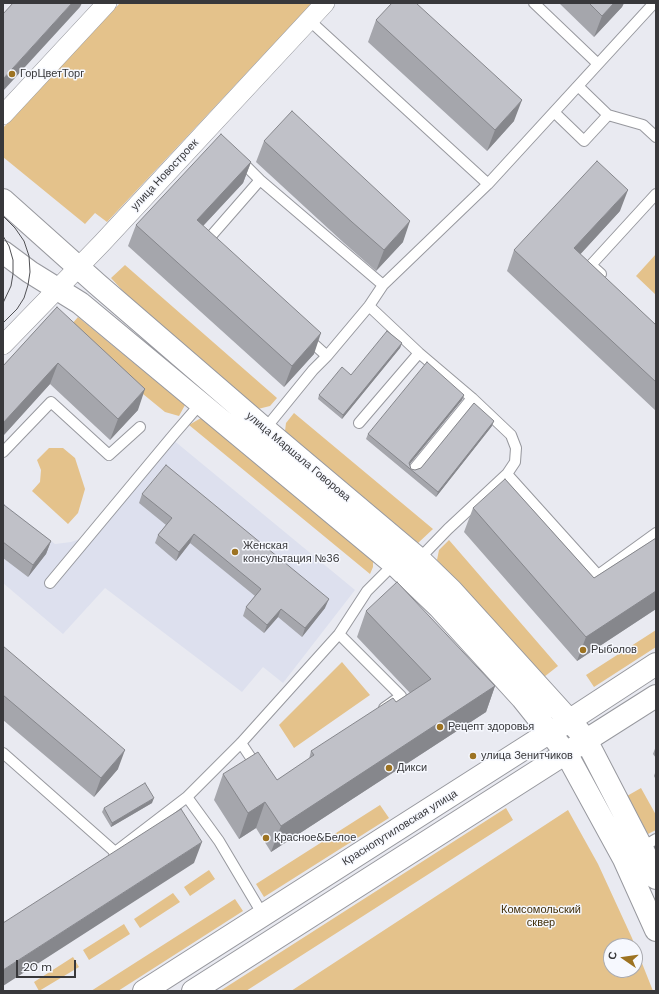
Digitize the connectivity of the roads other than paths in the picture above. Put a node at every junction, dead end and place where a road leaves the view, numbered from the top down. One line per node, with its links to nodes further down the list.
1 (108, 3): 9 (street)
2 (325, 3): 5 (street, улица Новостроек)
3 (534, 3): 6 (lane)
4 (654, 3): 6 (lane)
5 (309, 20): 14 (lane); 19 (street, улица Новостроек)
6 (598, 64): 7 (lane)
7 (578, 86): 8 (lane); 10 (lane)
8 (554, 112): 10 (lane); 14 (lane)
9 (3, 115)
10 (608, 115): 11 (lane)
11 (656, 137)
12 (231, 152): 13 (lane)
13 (260, 180): 18 (lane); 21 (lane)
14 (488, 184): 21 (lane)
15 (656, 194): 20 (lane)
16 (3, 200): 19 (main road, улица Маршала Говорова)
17 (3, 252): 22 (main road, улица Маршала Говорова)
18 (216, 253)
19 (78, 267): 22 (street, улица Новостроек); 32 (main road, улица Маршала Говорова)
20 (607, 280)
21 (383, 285): 23 (lane)
22 (56, 289): 25 (street, улица Новостроек); 29 (main road, улица Маршала Говорова)
23 (370, 306): 26 (lane); 27 (lane)
24 (298, 329): 27 (lane)
25 (3, 345)
26 (419, 353): 28 (lane); 30 (lane)
27 (327, 356): 32 (lane)
28 (472, 398): 34 (lane); 35 (lane)
29 (201, 403): 38 (main road, улица Маршала Говорова); 39 (lane)
30 (359, 423)
31 (140, 427): 33 (lane)
32 (265, 429): 37 (main road, улица Маршала Говорова)
33 (3, 452)
34 (414, 469)
35 (507, 474): 36 (lane); 37 (lane)
36 (656, 533)
37 (419, 559): 44 (main road, улица Маршала Говорова)
38 (394, 564): 40 (lane); 45 (main road, улица Маршала Говорова)
39 (50, 583)
40 (339, 634): 43 (lane); 46 (lane)
41 (656, 664): 44 (main road, Краснопутиловская улица)
42 (656, 696): 44 (main road, Краснопутиловская улица)
43 (375, 714)
44 (578, 730): 45 (main road, Краснопутиловская улица); 50 (main road)
45 (558, 742): 50 (main road); 54 (main road, Краснопутиловская улица); 57 (main road, Краснопутиловская улица)
46 (241, 743): 48 (lane); 49 (lane)
47 (3, 753): 51 (lane)
48 (261, 774)
49 (187, 797): 51 (lane); 54 (lane)
50 (641, 848): 53 (main road); 55 (main road)
51 (115, 852): 52 (lane)
52 (103, 860)
53 (656, 878)
54 (264, 915): 56 (main road, Краснопутиловская улица)
55 (656, 930)
56 (144, 991)
57 (193, 991)

